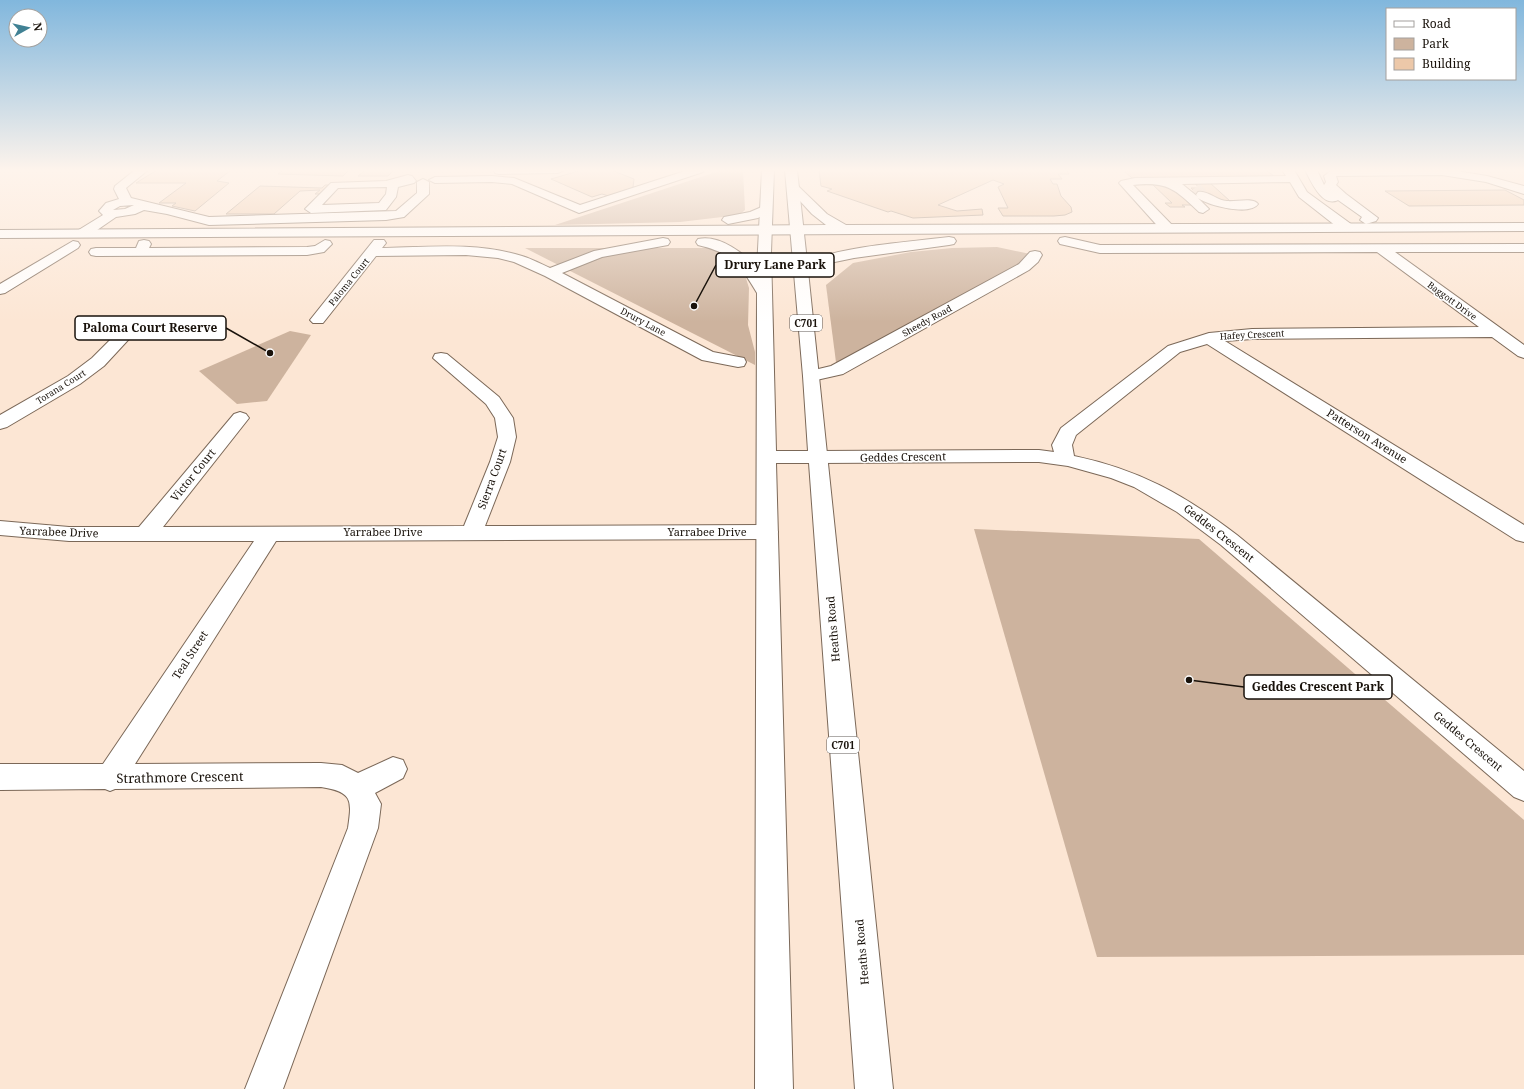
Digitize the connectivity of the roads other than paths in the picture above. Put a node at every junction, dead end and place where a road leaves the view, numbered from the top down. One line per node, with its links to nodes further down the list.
1 (103, 221): 25 (main road)
2 (726, 221): 18 (main road)
3 (766, 221): 23 (main road)
4 (797, 221): 22 (main road, Heaths Road / C701)
5 (829, 221): 17 (main road)
6 (1161, 221): 15 (main road)
7 (1309, 221): 16 (main road)
8 (1337, 221): 12 (main road)
9 (1359, 221): 21 (main road)
10 (1373, 221): 21 (main road)
11 (1524, 223): 13 (main road)
12 (1346, 227): 16 (main road); 21 (main road)
13 (1438, 227): 14 (main road); 21 (main road)
14 (1524, 227)
15 (1168, 228): 16 (main road); 17 (main road)
16 (1271, 228)
17 (845, 229): 22 (main road)
18 (655, 230): 23 (main road); 30 (main road)
19 (301, 232): 25 (main road); 30 (main road); 31 (main road)
20 (0, 234): 25 (main road)
21 (1376, 234): 24 (main road); 26 (main road); 33 (main road); 42 (main road, Baggott Drive)
22 (798, 235): 23 (main road); 26 (main road); 36 (main road, Heaths Road / C701)
23 (765, 236): 29 (main road); 39 (main road)
24 (1524, 240)
25 (73, 241): 27 (main road); 32 (main road); 38 (main road)
26 (949, 241): 36 (main road)
27 (0, 242)
28 (663, 242): 29 (main road); 30 (main road); 37 (main road)
29 (703, 242): 39 (main road)
30 (380, 243): 31 (main road); 37 (main road, Drury Lane); 40 (main road, Paloma Court)
31 (325, 244): 32 (main road)
32 (142, 248): 34 (main road)
33 (1524, 248)
34 (96, 252)
35 (1035, 255): 47 (main road, Sheedy Road)
36 (801, 269): 47 (main road, Heaths Road / C701)
37 (550, 273): 46 (main road, Drury Lane)
38 (0, 290)
39 (764, 292): 50 (main road)
40 (318, 320)
41 (133, 326): 49 (main road, Torana Court)
42 (1495, 332): 43 (main road, Hafey Crescent); 44 (main road, Baggott Drive)
43 (1209, 338): 52 (main road, Hafey Crescent); 58 (main road, Patterson Avenue)
44 (1524, 352)
45 (441, 358): 55 (main road, Sierra Court)
46 (738, 362)
47 (812, 376): 51 (main road, Heaths Road / C701)
48 (240, 418): 54 (main road, Victor Court)
49 (0, 422)
50 (766, 457): 51 (main road, Geddes Crescent); 56 (main road)
51 (818, 457): 52 (main road, Geddes Crescent); 66 (main road, Heaths Road / C701)
52 (1065, 459): 63 (main road, Geddes Crescent)
53 (0, 528): 54 (main road, Yarrabee Drive)
54 (146, 532): 57 (main road, Yarrabee Drive)
55 (472, 532): 56 (main road, Yarrabee Drive); 57 (main road, Yarrabee Drive)
56 (767, 532): 65 (main road)
57 (270, 533): 61 (main road, Teal Street)
58 (1524, 535)
59 (393, 769): 62 (main road)
60 (0, 777): 61 (main road, Strathmore Crescent)
61 (110, 778): 62 (main road, Strathmore Crescent)
62 (357, 788): 64 (main road)
63 (1524, 788)
64 (264, 1089)
65 (774, 1089)
66 (874, 1089)

